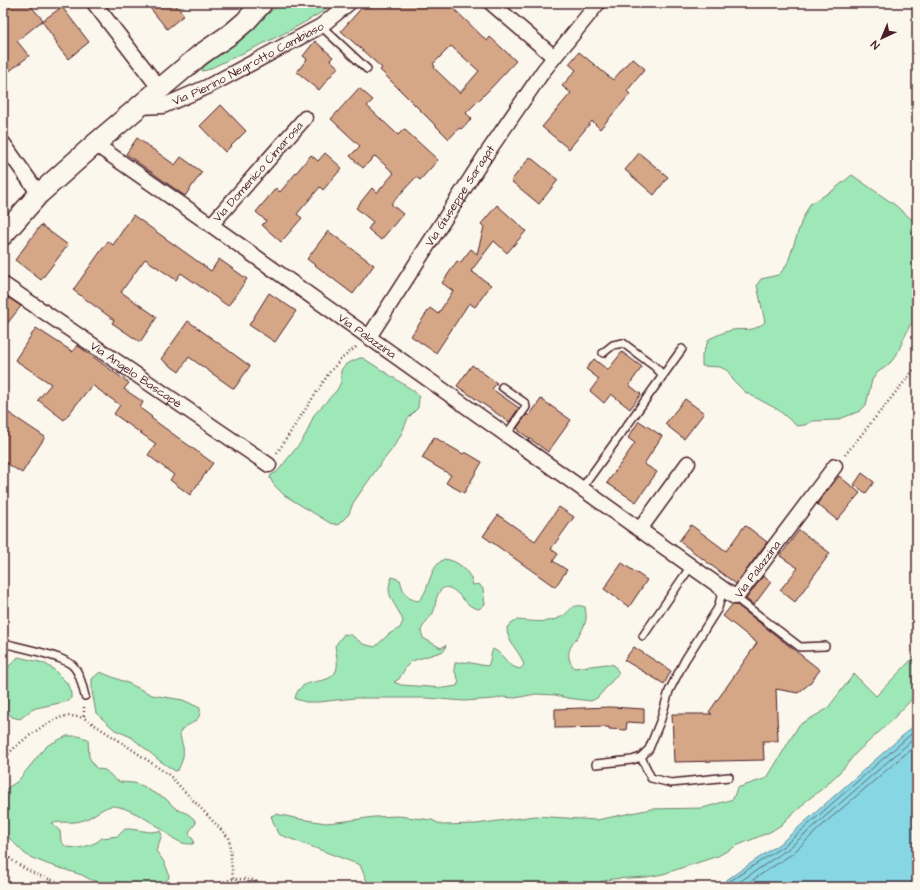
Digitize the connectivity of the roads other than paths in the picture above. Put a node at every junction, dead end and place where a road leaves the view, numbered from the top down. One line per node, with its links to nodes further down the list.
1 (94, 3): 11 (street)
2 (258, 3): 8 (street, Via Pierino Negrotto Cambiaso)
3 (262, 3): 8 (street, Via Pierino Negrotto Cambiaso)
4 (349, 3): 7 (street, Via Pierino Negrotto Cambiaso)
5 (491, 3): 9 (street)
6 (598, 3): 9 (street, Via Giuseppe Saragat)
7 (321, 26): 10 (lane); 12 (street, Via Pierino Negrotto Cambiaso)
8 (200, 55): 11 (street, Via Pierino Negrotto Cambiaso)
9 (554, 57): 20 (street, Via Giuseppe Saragat)
10 (367, 69)
11 (160, 89): 12 (street, Via Pierino Negrotto Cambiaso)
12 (139, 108): 15 (street, Via Pierino Negrotto Cambiaso)
13 (305, 118): 17 (street, Via Domenico Cimarosa)
14 (3, 142): 16 (street)
15 (94, 144): 16 (street, Via Pierino Negrotto Cambiaso); 17 (street, Via Palazzina)
16 (39, 194): 18 (street, Via Pierino Negrotto Cambiaso)
17 (211, 225): 20 (street, Via Palazzina)
18 (3, 235)
19 (3, 284): 27 (street, Via Angelo Bascapè)
20 (369, 337): 25 (street, Via Palazzina)
21 (682, 349): 23 (lane)
22 (603, 353): 23 (lane)
23 (663, 375): 29 (lane)
24 (502, 387): 25 (lane)
25 (507, 434): 29 (street, Via Palazzina)
26 (688, 463): 30 (street)
27 (269, 465)
28 (836, 466): 33 (street, Via Palazzina)
29 (582, 488): 30 (street, Via Palazzina)
30 (640, 529): 31 (street, Via Palazzina)
31 (691, 566): 32 (street, Via Palazzina); 34 (lane)
32 (723, 589): 33 (street, Via Palazzina); 38 (lane)
33 (738, 599): 36 (lane)
34 (643, 636)
35 (3, 643): 37 (lane)
36 (825, 646)
37 (84, 696)
38 (640, 757): 39 (lane); 40 (lane)
39 (596, 764)
40 (729, 777)

